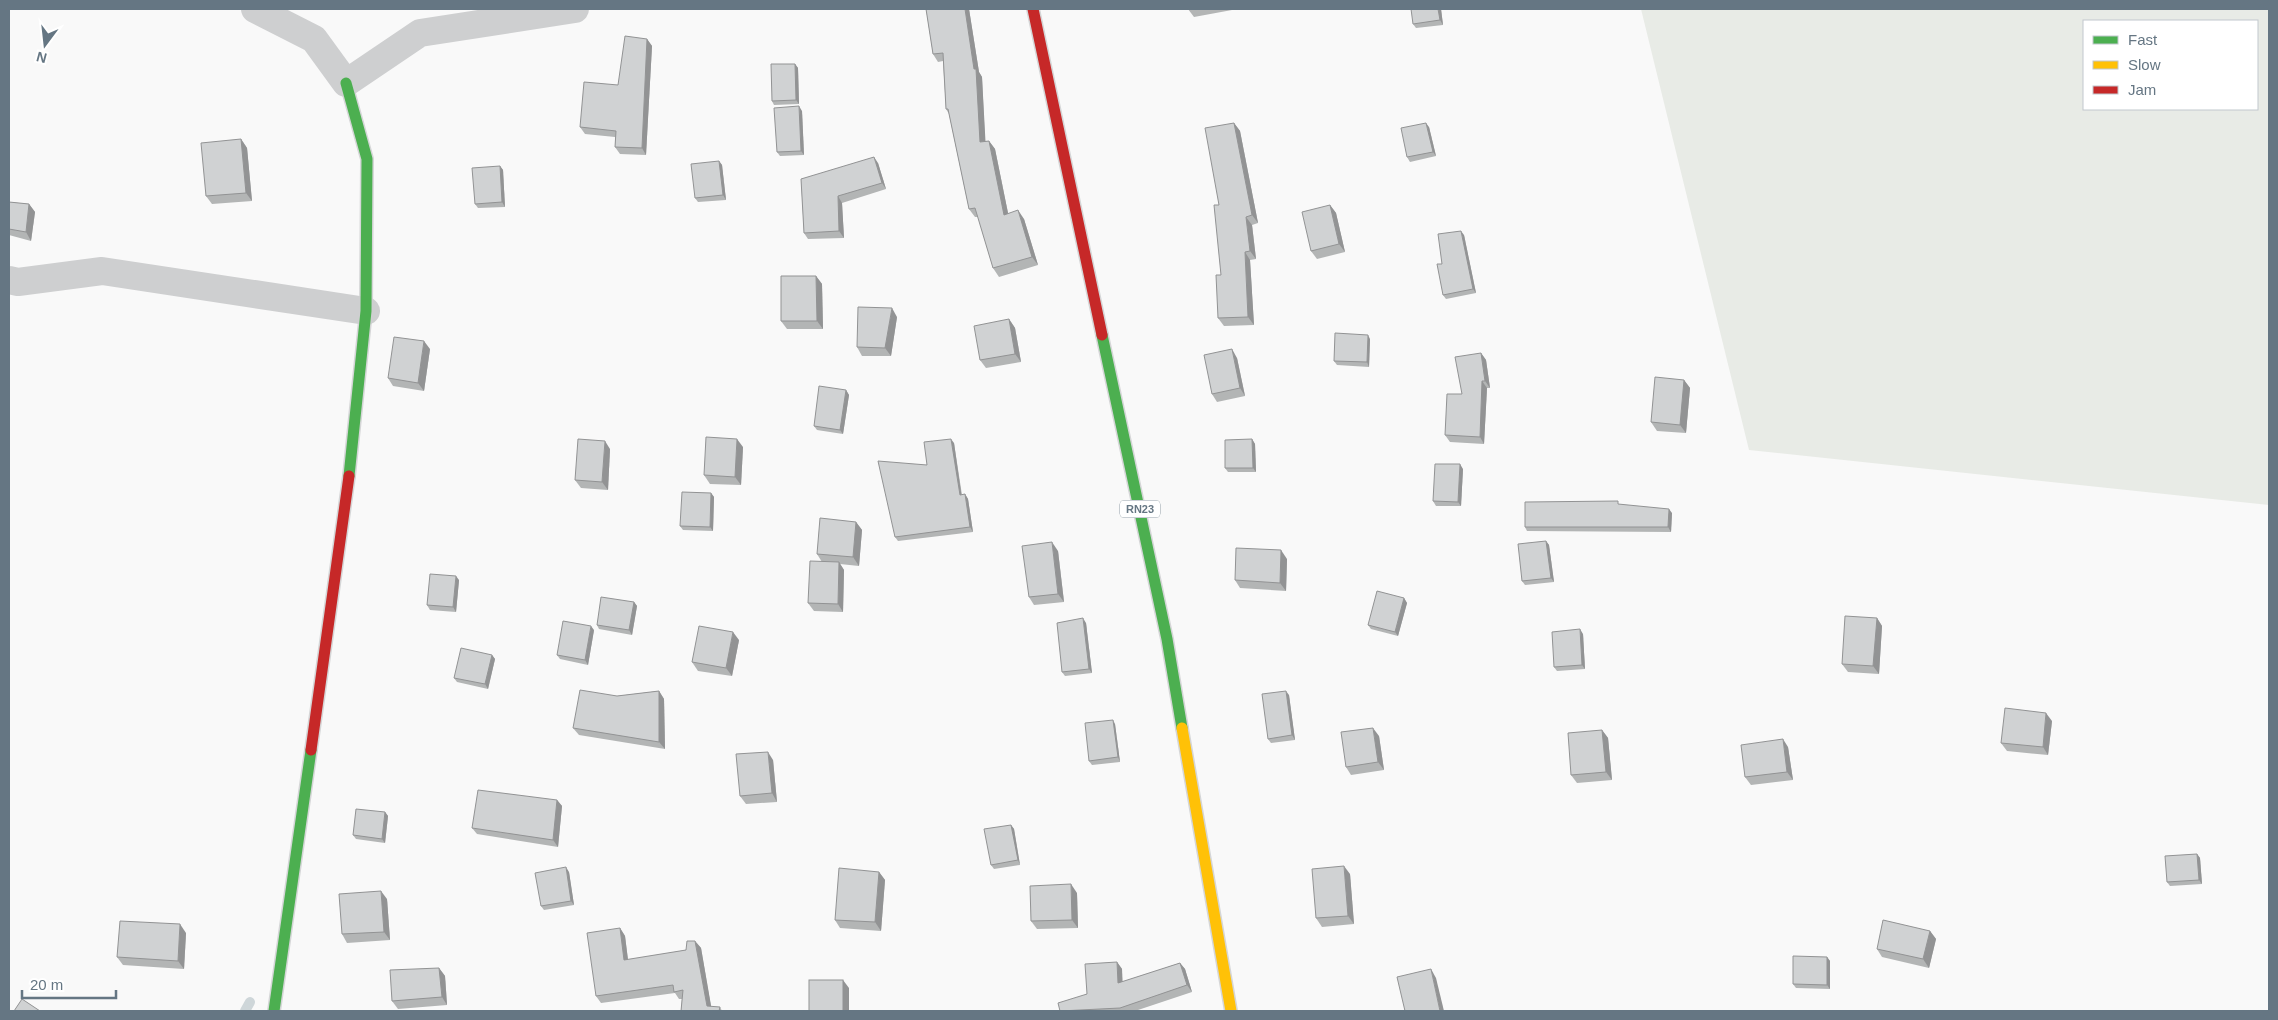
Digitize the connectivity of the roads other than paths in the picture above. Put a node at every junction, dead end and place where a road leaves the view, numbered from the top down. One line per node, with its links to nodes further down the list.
1 (256, 9): 4 (street)
2 (575, 9): 4 (street)
3 (1033, 9): 8 (main road, RN23)
4 (346, 83): 6 (main road)
5 (9, 280): 6 (street)
6 (366, 311): 7 (main road)
7 (274, 1011)
8 (1230, 1011)

